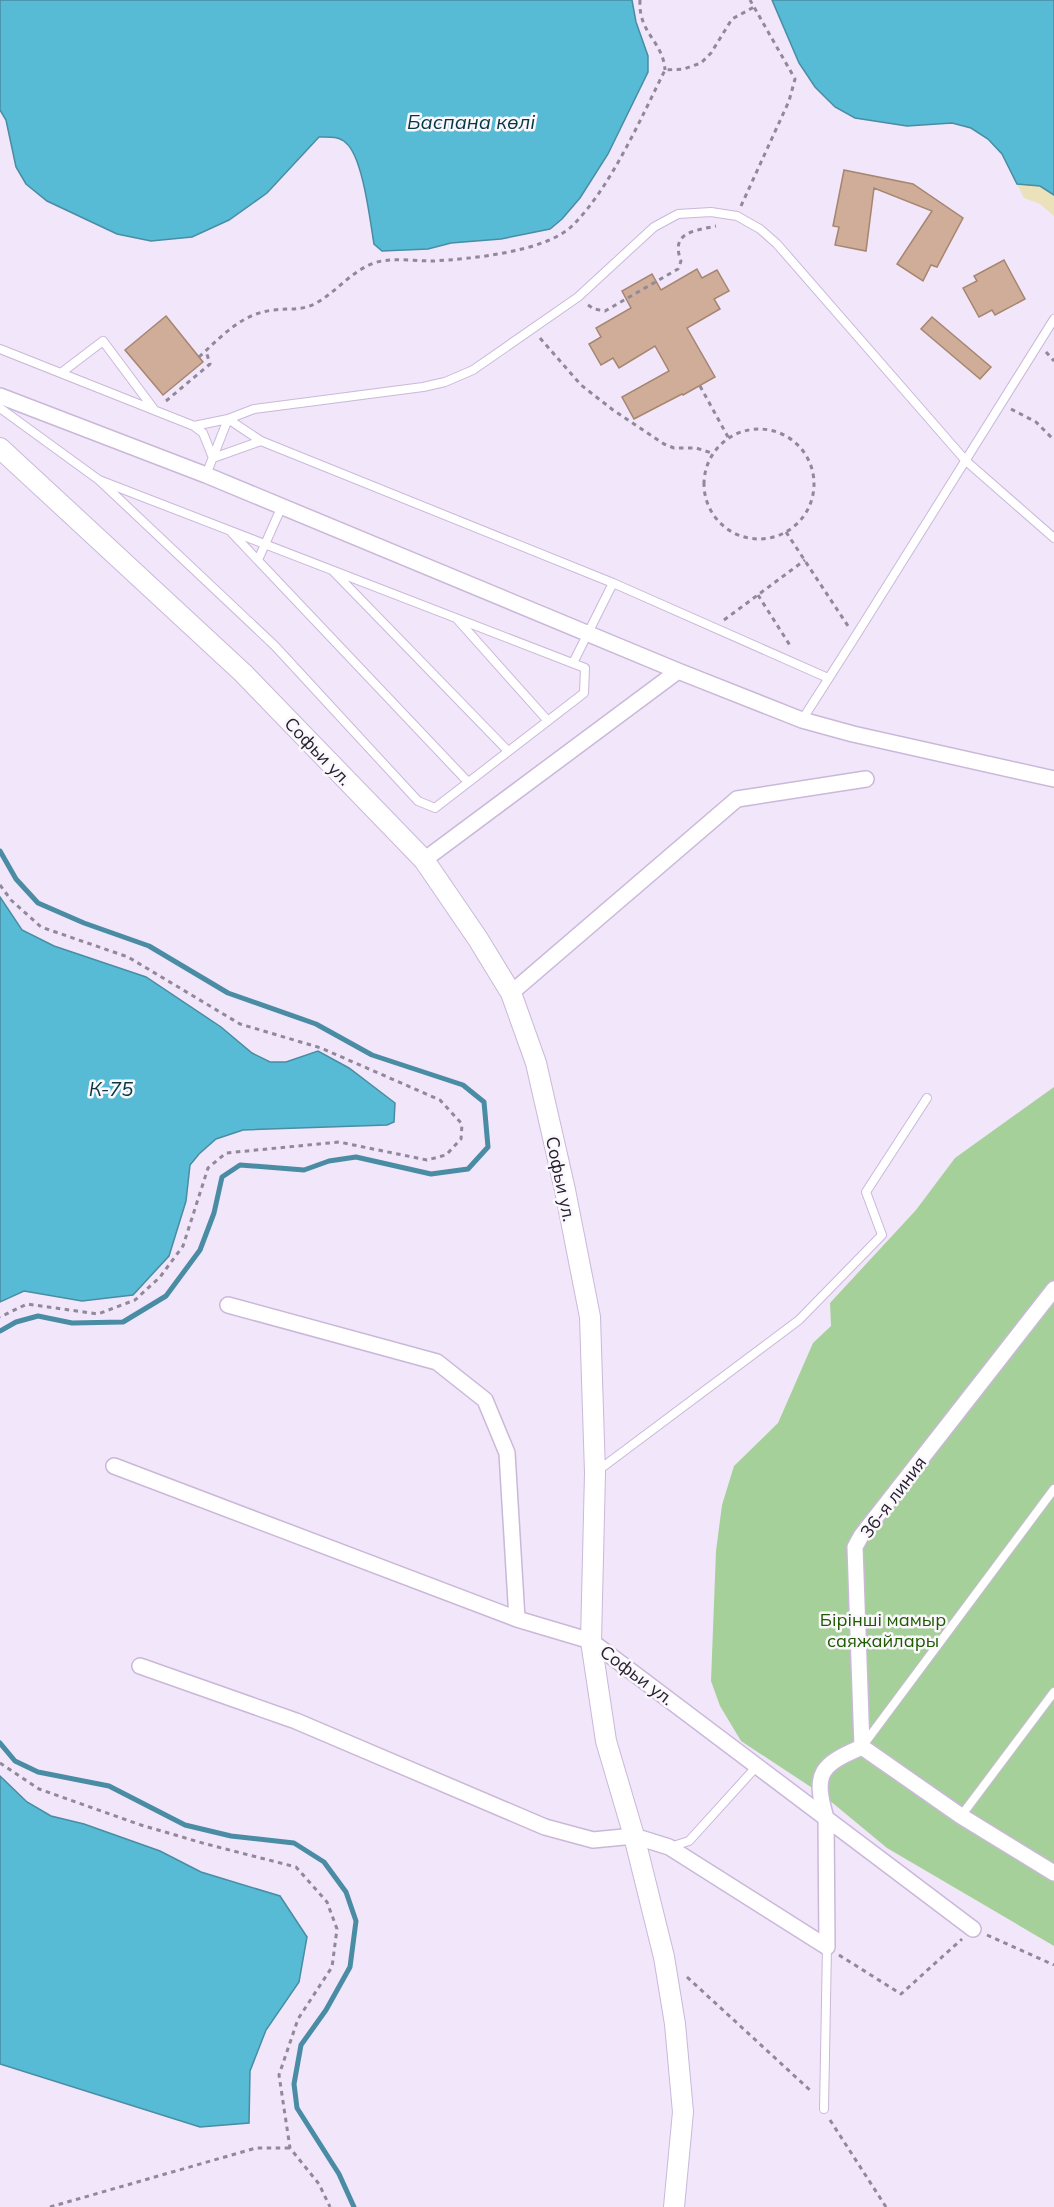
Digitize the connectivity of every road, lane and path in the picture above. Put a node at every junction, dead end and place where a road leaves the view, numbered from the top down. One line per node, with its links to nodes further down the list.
1 (640, 0): 4 (path)
2 (750, 0): 3 (path)
3 (754, 7): 4 (path); 5 (path)
4 (665, 70): 10 (path)
5 (737, 216): 6 (lane); 6 (path); 26 (lane)
6 (578, 297): 8 (lane)
7 (1054, 319): 15 (lane)
8 (532, 329): 18 (lane); 24 (path)
9 (0, 349): 12 (lane)
10 (206, 351): 11 (path); 17 (path)
11 (199, 357)
12 (61, 373): 17 (lane); 17 (lane)
13 (700, 386): 20 (path)
14 (0, 396): 27 (street)
15 (1002, 403): 21 (path); 26 (lane)
16 (0, 408): 28 (lane)
17 (155, 410): 19 (lane)
18 (228, 419): 19 (lane); 22 (lane); 25 (lane)
19 (194, 426): 25 (lane)
20 (728, 438): 24 (path); 31 (path)
21 (1054, 440)
22 (261, 441): 25 (lane); 37 (lane)
23 (0, 448): 53 (street, Софьи ул.)
24 (712, 453): 31 (path)
25 (213, 458): 27 (lane)
26 (966, 460): 32 (lane); 42 (lane)
27 (206, 475): 29 (street)
28 (99, 480): 30 (lane); 52 (lane)
29 (282, 506): 33 (lane); 41 (street)
30 (231, 531): 33 (lane); 34 (lane)
31 (786, 532): 35 (path)
32 (1054, 538)
33 (265, 544): 34 (lane); 36 (lane)
34 (258, 560): 52 (lane)
35 (805, 560): 38 (path); 42 (path)
36 (332, 570): 39 (lane); 49 (lane)
37 (613, 583): 40 (lane); 41 (lane)
38 (758, 595): 40 (path); 44 (path)
39 (455, 618): 43 (lane); 48 (lane)
40 (713, 628): 44 (lane)
41 (588, 633): 43 (lane); 45 (street)
42 (855, 638): 46 (lane)
43 (573, 663): 48 (lane)
44 (801, 666): 46 (lane)
45 (678, 671): 47 (street); 53 (street)
46 (828, 678): 47 (lane)
47 (802, 720): 51 (street)
48 (548, 721): 49 (lane)
49 (508, 751): 52 (lane)
50 (866, 779): 55 (street)
51 (1054, 779)
52 (468, 782)
53 (424, 860): 55 (street, Софьи ул.)
54 (0, 885): 59 (path)
55 (511, 993): 61 (street, Софьи ул.)
56 (927, 1098): 61 (lane)
57 (1054, 1289): 67 (street, 36-я линия)
58 (228, 1305): 63 (street)
59 (0, 1317)
60 (114, 1466): 63 (street)
61 (595, 1473): 64 (street, Софьи ул.)
62 (1054, 1489): 67 (lane)
63 (517, 1619): 64 (street)
64 (591, 1641): 69 (street, Софьи ул.); 72 (street)
65 (140, 1666): 72 (street)
66 (1054, 1692): 70 (lane)
67 (862, 1747): 70 (street); 71 (street)
68 (0, 1763): 80 (path)
69 (757, 1766): 71 (street, Софьи ул.); 73 (lane)
70 (961, 1816): 74 (street)
71 (826, 1818): 75 (street, Софьи ул.); 76 (street)
72 (634, 1836): 73 (street); 77 (street)
73 (669, 1847): 76 (street)
74 (1054, 1873)
75 (973, 1929): 76 (path); 78 (path)
76 (827, 1947): 79 (lane)
77 (664, 1957): 79 (path); 83 (street)
78 (1054, 1965)
79 (824, 2109): 84 (path)
80 (290, 2148): 81 (path); 82 (path)
81 (50, 2207)
82 (330, 2207)
83 (674, 2207)
84 (886, 2207)

